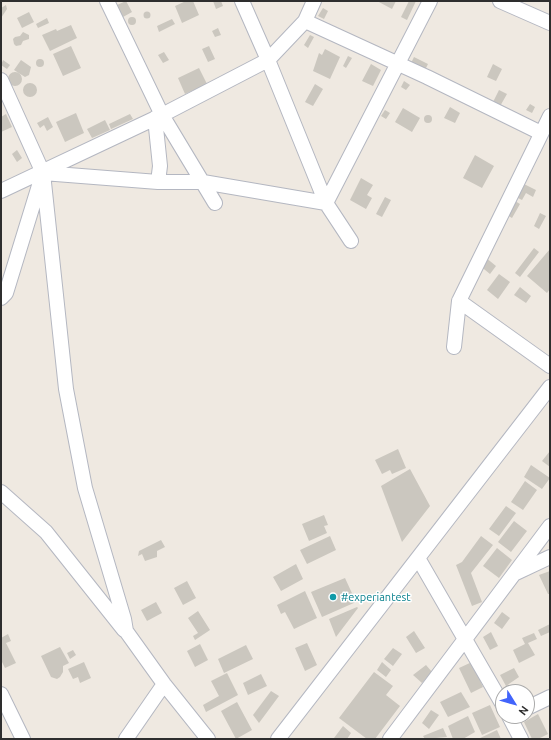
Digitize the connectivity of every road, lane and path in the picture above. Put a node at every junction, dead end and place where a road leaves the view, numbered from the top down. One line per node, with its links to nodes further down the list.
1 (107, 1): 12 (street)
2 (242, 1): 8 (street)
3 (314, 1): 6 (street)
4 (430, 1): 9 (street)
5 (500, 1): 7 (street)
6 (305, 21): 8 (street); 9 (street)
7 (550, 23)
8 (268, 60): 12 (street); 19 (street)
9 (397, 63): 13 (street); 19 (street)
10 (1, 80): 14 (street)
11 (550, 116): 13 (street)
12 (158, 117): 14 (street); 15 (street); 16 (street)
13 (541, 133): 22 (street)
14 (43, 173): 15 (street); 17 (street); 21 (street); 31 (street)
15 (158, 182): 16 (street)
16 (203, 182): 18 (street); 19 (street)
17 (1, 191)
18 (215, 203)
19 (326, 203): 20 (street)
20 (351, 241)
21 (1, 298)
22 (459, 301): 23 (street); 24 (street)
23 (454, 347)
24 (550, 366)
25 (550, 386): 29 (street)
26 (1, 492): 31 (street)
27 (550, 526): 30 (street)
28 (550, 556): 30 (street)
29 (418, 558): 32 (street); 42 (street)
30 (513, 574): 32 (street)
31 (126, 631): 33 (street)
32 (465, 639): 34 (street); 43 (street)
33 (164, 684): 40 (street); 41 (street)
34 (495, 691)
35 (550, 698): 37 (street)
36 (2, 699): 39 (street)
37 (535, 705)
38 (513, 724): 44 (street)
39 (23, 739)
40 (126, 739)
41 (208, 739)
42 (278, 739)
43 (390, 739)
44 (520, 739)

